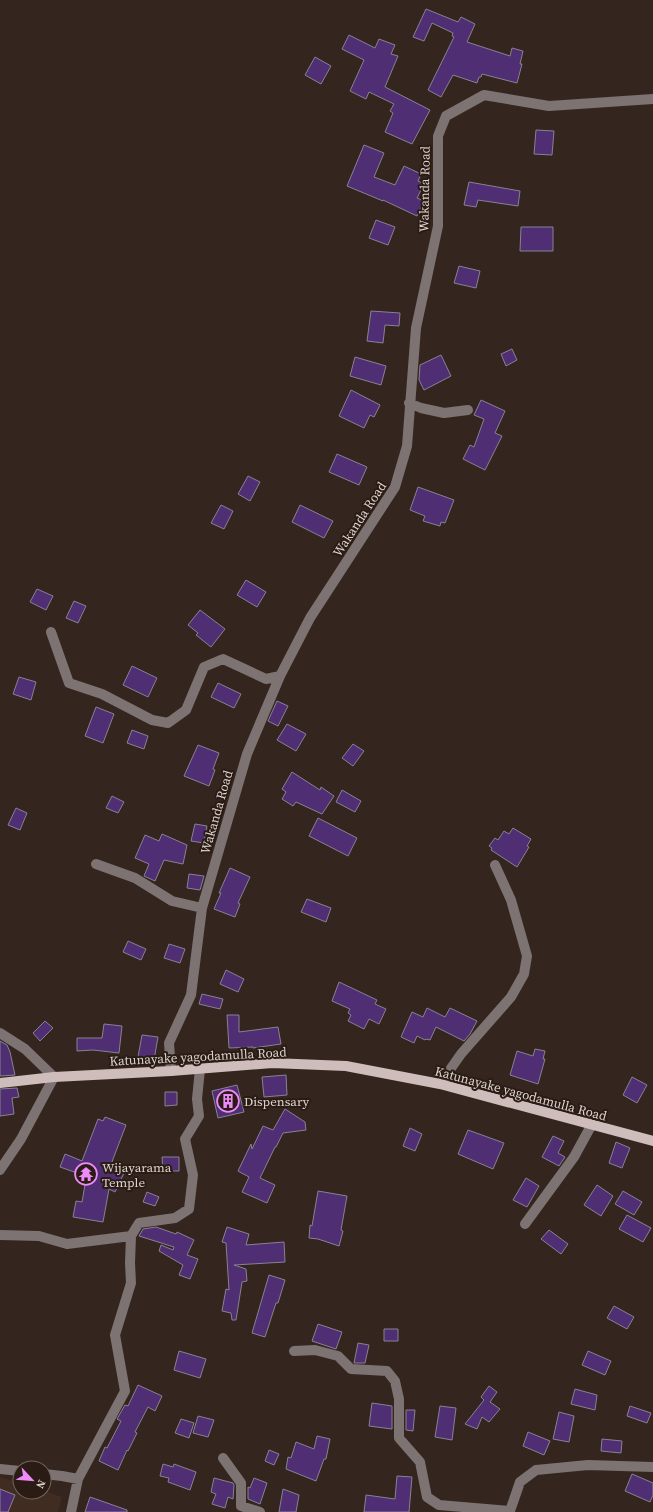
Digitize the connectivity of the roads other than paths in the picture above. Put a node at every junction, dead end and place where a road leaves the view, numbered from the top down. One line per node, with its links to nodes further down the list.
1 (653, 99): 2 (street, Wakanda Road)
2 (409, 404): 3 (street); 5 (street, Wakanda Road)
3 (468, 410)
4 (51, 632): 5 (street)
5 (280, 676): 8 (street, Wakanda Road)
6 (96, 864): 8 (street)
7 (495, 865): 14 (street)
8 (202, 908): 11 (street, Wakanda Road)
9 (0, 1033): 12 (street)
10 (200, 1069): 11 (main road, Katunayake yagodamulla Road); 14 (main road, Katunayake yagodamulla Road); 20 (street)
11 (171, 1071): 12 (main road, Katunayake yagodamulla Road)
12 (54, 1077): 13 (main road, Katunayake yagodamulla Road); 17 (street)
13 (0, 1083)
14 (440, 1084): 15 (main road, Katunayake yagodamulla Road)
15 (591, 1126): 16 (main road, Katunayake yagodamulla Road); 18 (street)
16 (653, 1141)
17 (0, 1170)
18 (525, 1224)
19 (0, 1235): 20 (street)
20 (132, 1235): 27 (street)
21 (294, 1351): 30 (street)
22 (223, 1458): 29 (street)
23 (653, 1467): 30 (street)
24 (0, 1469): 25 (street)
25 (12, 1470)
26 (52, 1475): 27 (street)
27 (78, 1479): 28 (street)
28 (71, 1512)
29 (260, 1512)
30 (510, 1512)

